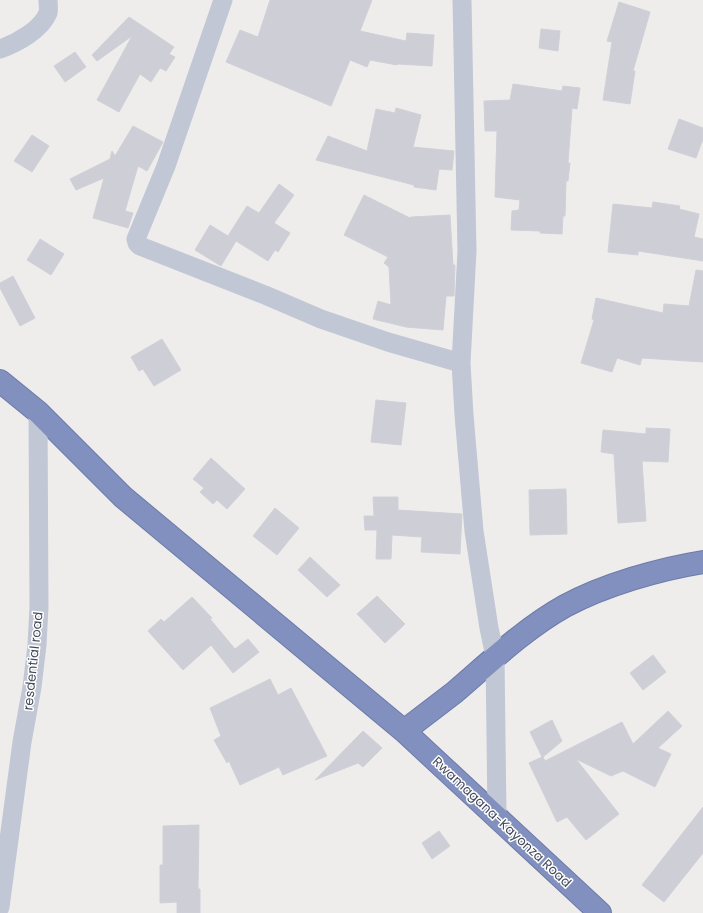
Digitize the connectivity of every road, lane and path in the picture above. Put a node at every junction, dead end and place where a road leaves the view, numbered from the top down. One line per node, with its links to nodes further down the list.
1 (48, 0): 4 (street)
2 (223, 0): 5 (street)
3 (462, 0): 5 (street)
4 (0, 49)
5 (461, 363): 9 (street)
6 (0, 382): 7 (highway, Rwamagana-Kayonza Road)
7 (38, 412): 10 (highway, Rwamagana-Kayonza Road); 12 (street, resdential road)
8 (703, 562): 9 (highway)
9 (495, 656): 10 (highway); 11 (street)
10 (404, 731): 11 (highway, Rwamagana-Kayonza Road)
11 (497, 818): 13 (highway, Rwamagana-Kayonza Road)
12 (0, 907)
13 (600, 913)

